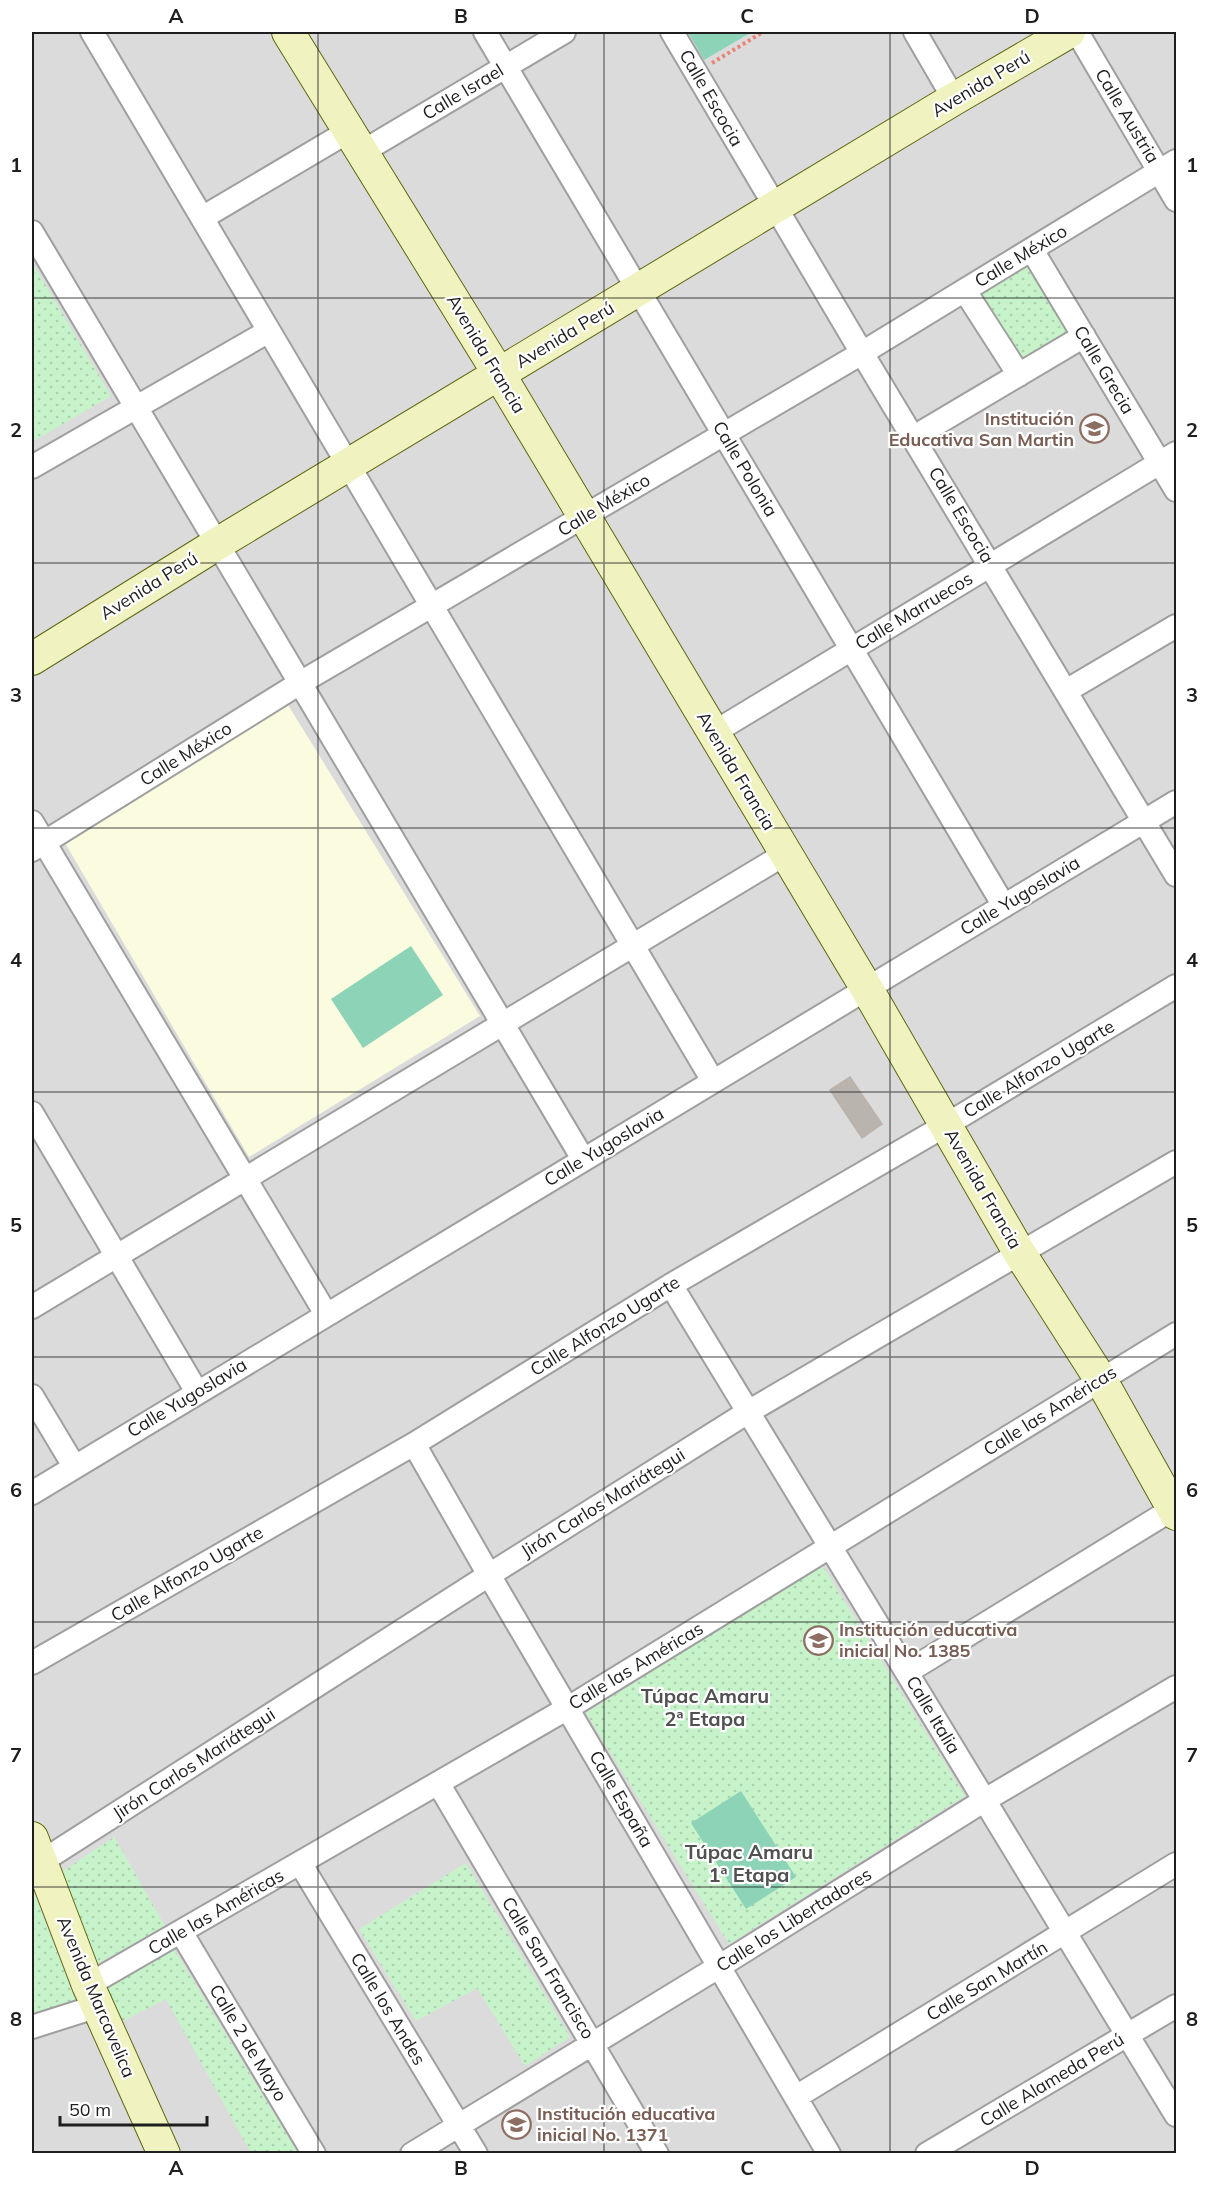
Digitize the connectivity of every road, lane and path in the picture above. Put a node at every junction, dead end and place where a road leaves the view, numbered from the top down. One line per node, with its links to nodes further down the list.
1 (92, 32): 17 (street)
2 (288, 32): 13 (street, Avenida Francia)
3 (485, 32): 10 (street, Calle Polonia)
4 (564, 32): 10 (street, Calle Israel)
5 (672, 32): 11 (street, Calle Escocia)
6 (763, 32): 11 (path)
7 (915, 32): 12 (street)
8 (1070, 32): 12 (street, Avenida Perú)
9 (1077, 32): 14 (street, Calle Austria)
10 (506, 66): 13 (street, Calle Israel); 20 (street, Calle Polonia)
11 (696, 72): 16 (street, Calle Escocia)
12 (954, 99): 16 (street, Avenida Perú)
13 (356, 141): 17 (street, Calle Israel); 25 (street, Avenida Francia)
14 (1168, 166): 15 (street, Calle Austria); 19 (street, Calle México)
15 (1176, 200)
16 (776, 208): 20 (street, Avenida Perú); 24 (street, Calle Escocia)
17 (202, 218): 22 (street)
18 (32, 232): 27 (street)
19 (1032, 250): 21 (street, Calle México); 23 (street, Calle Grecia)
20 (639, 290): 25 (street, Avenida Perú); 28 (street, Calle Polonia)
21 (965, 291): 24 (street, Calle México); 26 (street)
22 (269, 331): 27 (street); 31 (street)
23 (1084, 336): 26 (street); 30 (street, Calle Grecia)
24 (862, 352): 28 (street, Calle México); 29 (street, Calle Escocia)
25 (499, 375): 31 (street, Avenida Perú); 34 (street, Avenida Francia)
26 (1019, 375): 29 (street)
27 (136, 407): 32 (street); 35 (street)
28 (724, 434): 34 (street, Calle México); 39 (street, Calle Polonia)
29 (914, 437): 36 (street, Calle Escocia)
30 (1168, 458): 33 (street, Calle Grecia); 36 (street, Calle Marruecos)
31 (349, 465): 35 (street, Avenida Perú); 37 (street)
32 (32, 468)
33 (1176, 490)
34 (583, 518): 37 (street, Calle México); 43 (street, Avenida Francia)
35 (217, 544): 40 (street, Avenida Perú); 41 (street)
36 (991, 565): 39 (street, Calle Marruecos); 42 (street, Calle Escocia)
37 (431, 606): 41 (street, Calle México); 51 (street)
38 (1176, 626): 42 (street)
39 (852, 649): 43 (street, Calle Marruecos); 50 (street, Calle Polonia)
40 (32, 659)
41 (300, 683): 47 (street, Calle México); 54 (street)
42 (1066, 691): 45 (street, Calle Escocia)
43 (713, 733): 48 (street, Avenida Francia)
44 (1176, 802): 45 (street, Calle Yugoslavia)
45 (1144, 821): 49 (street, Calle Escocia); 50 (street, Calle Yugoslavia)
46 (32, 822): 47 (street)
47 (38, 846): 60 (street)
48 (785, 854): 51 (street); 53 (street, Avenida Francia)
49 (1176, 875)
50 (1004, 906): 53 (street, Calle Yugoslavia)
51 (633, 945): 54 (street); 55 (street)
52 (1176, 986): 57 (street, Calle Alfonzo Ugarte)
53 (867, 988): 55 (street, Calle Yugoslavia); 57 (street, Avenida Francia)
54 (502, 1024): 58 (street); 60 (street)
55 (713, 1081): 58 (street, Calle Yugoslavia)
56 (32, 1113): 62 (street)
57 (946, 1125): 61 (street, Avenida Francia); 63 (street, Calle Alfonzo Ugarte)
58 (583, 1159): 65 (street, Calle Yugoslavia)
59 (1176, 1162): 61 (street, Jirón Carlos Mariátegui)
60 (245, 1179): 62 (street); 65 (street)
61 (1019, 1252): 67 (street, Avenida Francia); 70 (street, Jirón Carlos Mariátegui)
62 (117, 1256): 64 (street); 68 (street)
63 (671, 1285): 70 (street, Calle Italia); 71 (street, Calle Alfonzo Ugarte)
64 (32, 1307)
65 (326, 1314): 68 (street, Calle Yugoslavia)
66 (1176, 1334): 67 (street, Calle las Américas)
67 (1101, 1380): 74 (street, Avenida Francia); 75 (street, Calle las Américas)
68 (197, 1392): 72 (street, Calle Yugoslavia)
69 (32, 1396): 72 (street)
70 (748, 1412): 75 (street, Calle Italia); 76 (street, Jirón Carlos Mariátegui)
71 (414, 1444): 76 (street, Calle España); 77 (street, Calle Alfonzo Ugarte)
72 (74, 1466): 73 (street, Calle Yugoslavia)
73 (32, 1493)
74 (1176, 1510): 78 (street)
75 (831, 1548): 78 (street, Calle Italia); 80 (street, Calle las Américas)
76 (489, 1575): 80 (street, Calle España); 83 (street, Jirón Carlos Mariátegui)
77 (32, 1663)
78 (907, 1672): 82 (street, Calle Italia)
79 (1176, 1687): 82 (street, Calle los Libertadores)
80 (568, 1708): 81 (street, Calle las Américas); 88 (street, Calle España)
81 (438, 1783): 84 (street, Calle las Américas); 93 (street, Calle San Francisco)
82 (985, 1800): 87 (street, Calle Italia); 88 (street, Calle los Libertadores)
83 (36, 1850): 89 (street, Avenida Marcavelica)
84 (300, 1863): 86 (street, Calle las Américas); 96 (street, Calle los Andes)
85 (1176, 1864): 87 (street, Calle San Martín)
86 (181, 1932): 89 (street, Calle las Américas); 98 (street, Calle 2 de Mayo)
87 (1066, 1933): 92 (street, Calle Italia); 94 (street, Calle San Martín)
88 (720, 1966): 93 (street, Calle los Libertadores); 94 (street, Calle España)
89 (93, 1996): 91 (street, Calle las Américas); 97 (street, Avenida Marcavelica)
90 (1176, 2006): 92 (street, Calle Alameda Perú)
91 (32, 2027)
92 (1128, 2035): 95 (street, Calle Italia); 103 (street, Calle Alameda Perú)
93 (592, 2043): 96 (street, Calle los Libertadores); 101 (street, Calle San Francisco)
94 (796, 2097): 102 (street, Calle España)
95 (1176, 2115)
96 (458, 2126): 99 (street, Calle los Libertadores); 100 (street, Calle los Andes)
97 (165, 2154)
98 (314, 2154)
99 (412, 2154)
100 (476, 2154)
101 (657, 2154)
102 (829, 2154)
103 (927, 2154)

